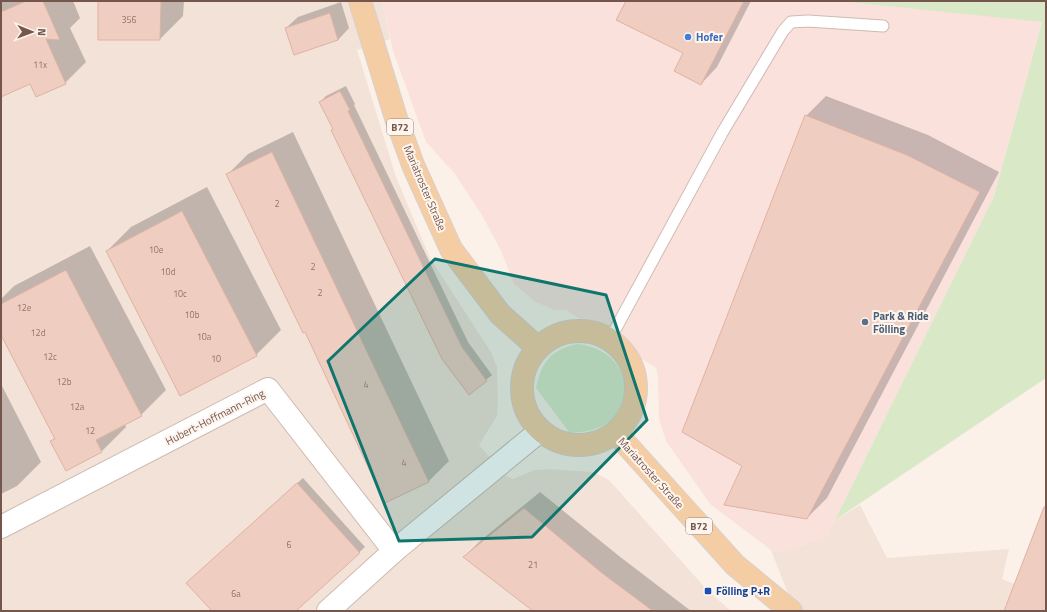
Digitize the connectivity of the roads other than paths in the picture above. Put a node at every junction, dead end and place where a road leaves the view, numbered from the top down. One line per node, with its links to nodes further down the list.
1 (360, 1): 4 (main road, Mariatroster Straße / B72)
2 (883, 26): 3 (lane)
3 (610, 339): 4 (main road, Mariatroster Straße); 6 (main road, Mariatroster Straße)
4 (538, 348): 5 (main road, Mariatroster Straße)
5 (540, 430): 6 (main road, Mariatroster Straße); 8 (street)
6 (616, 434): 10 (main road, Mariatroster Straße / B72)
7 (1, 527): 8 (street, Hubert-Hoffmann-Ring)
8 (394, 550): 9 (street)
9 (328, 611)
10 (791, 611)

